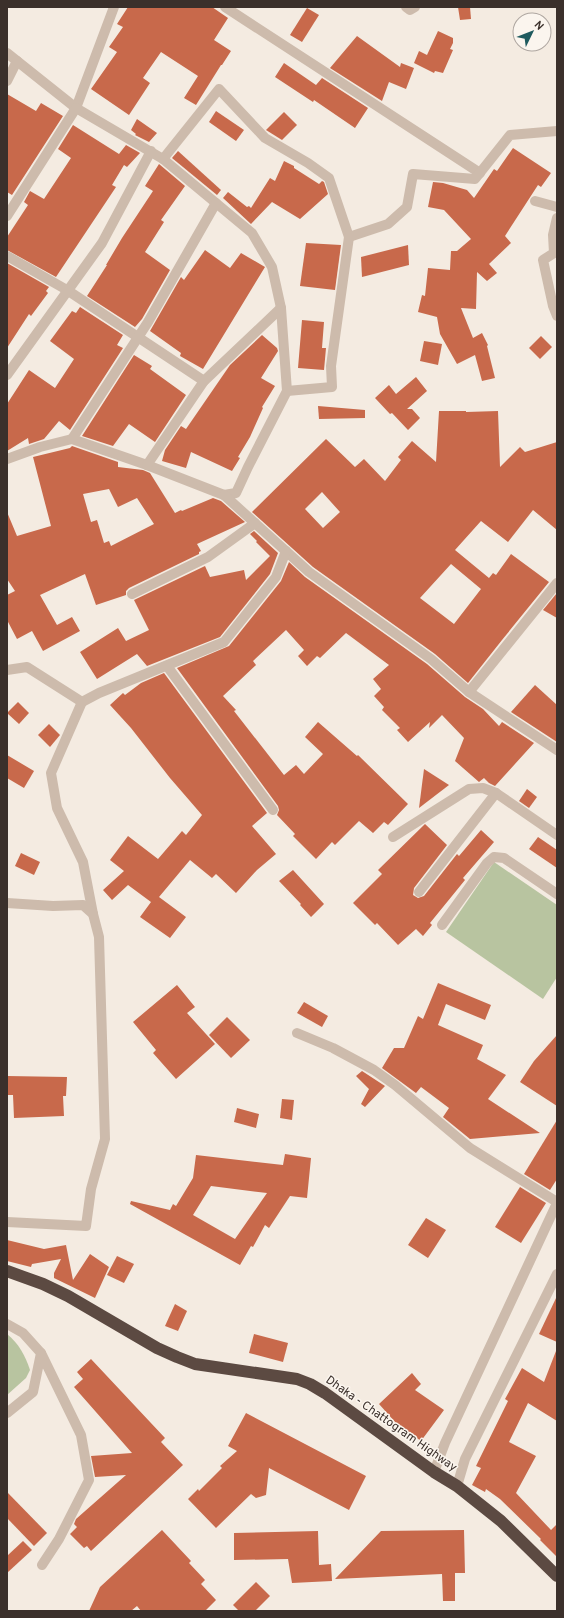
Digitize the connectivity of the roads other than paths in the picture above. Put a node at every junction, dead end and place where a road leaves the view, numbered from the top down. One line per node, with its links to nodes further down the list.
1 (114, 7): 8 (street)
2 (225, 7): 12 (street)
3 (406, 7): 4 (street)
4 (414, 7)
5 (7, 53): 6 (street)
6 (17, 61): 7 (street); 8 (street)
7 (7, 82)
8 (76, 108): 10 (street); 16 (street)
9 (557, 131): 12 (street)
10 (151, 152): 11 (street); 20 (street)
11 (163, 160): 14 (street); 18 (street)
12 (480, 173): 18 (street)
13 (535, 201): 15 (street)
14 (216, 203): 21 (street); 23 (street)
15 (557, 206)
16 (7, 216)
17 (557, 219): 22 (street)
18 (349, 237): 26 (street)
19 (7, 256): 20 (street)
20 (67, 290): 23 (street); 24 (street)
21 (281, 308): 25 (street); 26 (street)
22 (557, 316)
23 (138, 337): 25 (street); 27 (street)
24 (7, 375)
25 (204, 381): 29 (street)
26 (287, 391): 30 (street)
27 (72, 439): 28 (street); 29 (street)
28 (7, 458)
29 (147, 465): 30 (street)
30 (224, 495): 31 (street)
31 (256, 523): 32 (street); 34 (street)
32 (286, 551): 35 (street); 37 (street)
33 (557, 582): 37 (street)
34 (132, 594)
35 (167, 666): 38 (street); 41 (street)
36 (7, 670): 38 (street)
37 (469, 692): 39 (street)
38 (82, 702): 47 (street)
39 (557, 750)
40 (496, 794): 42 (street); 43 (street); 44 (street)
41 (273, 810)
42 (557, 835)
43 (393, 837)
44 (420, 892)
45 (557, 894): 48 (street)
46 (7, 903): 47 (street)
47 (93, 914): 51 (street)
48 (442, 925)
49 (297, 1033): 50 (street)
50 (557, 1202): 57 (street)
51 (7, 1222)
52 (7, 1271): 57 (highway, Dhaka - Chattogram Highway)
53 (557, 1274): 58 (street)
54 (7, 1324): 55 (street)
55 (40, 1352): 56 (street); 59 (street)
56 (7, 1413)
57 (434, 1472): 58 (highway, Dhaka - Chattogram Highway)
58 (457, 1486): 60 (highway, Dhaka - Chattogram Highway)
59 (42, 1565)
60 (557, 1576)

